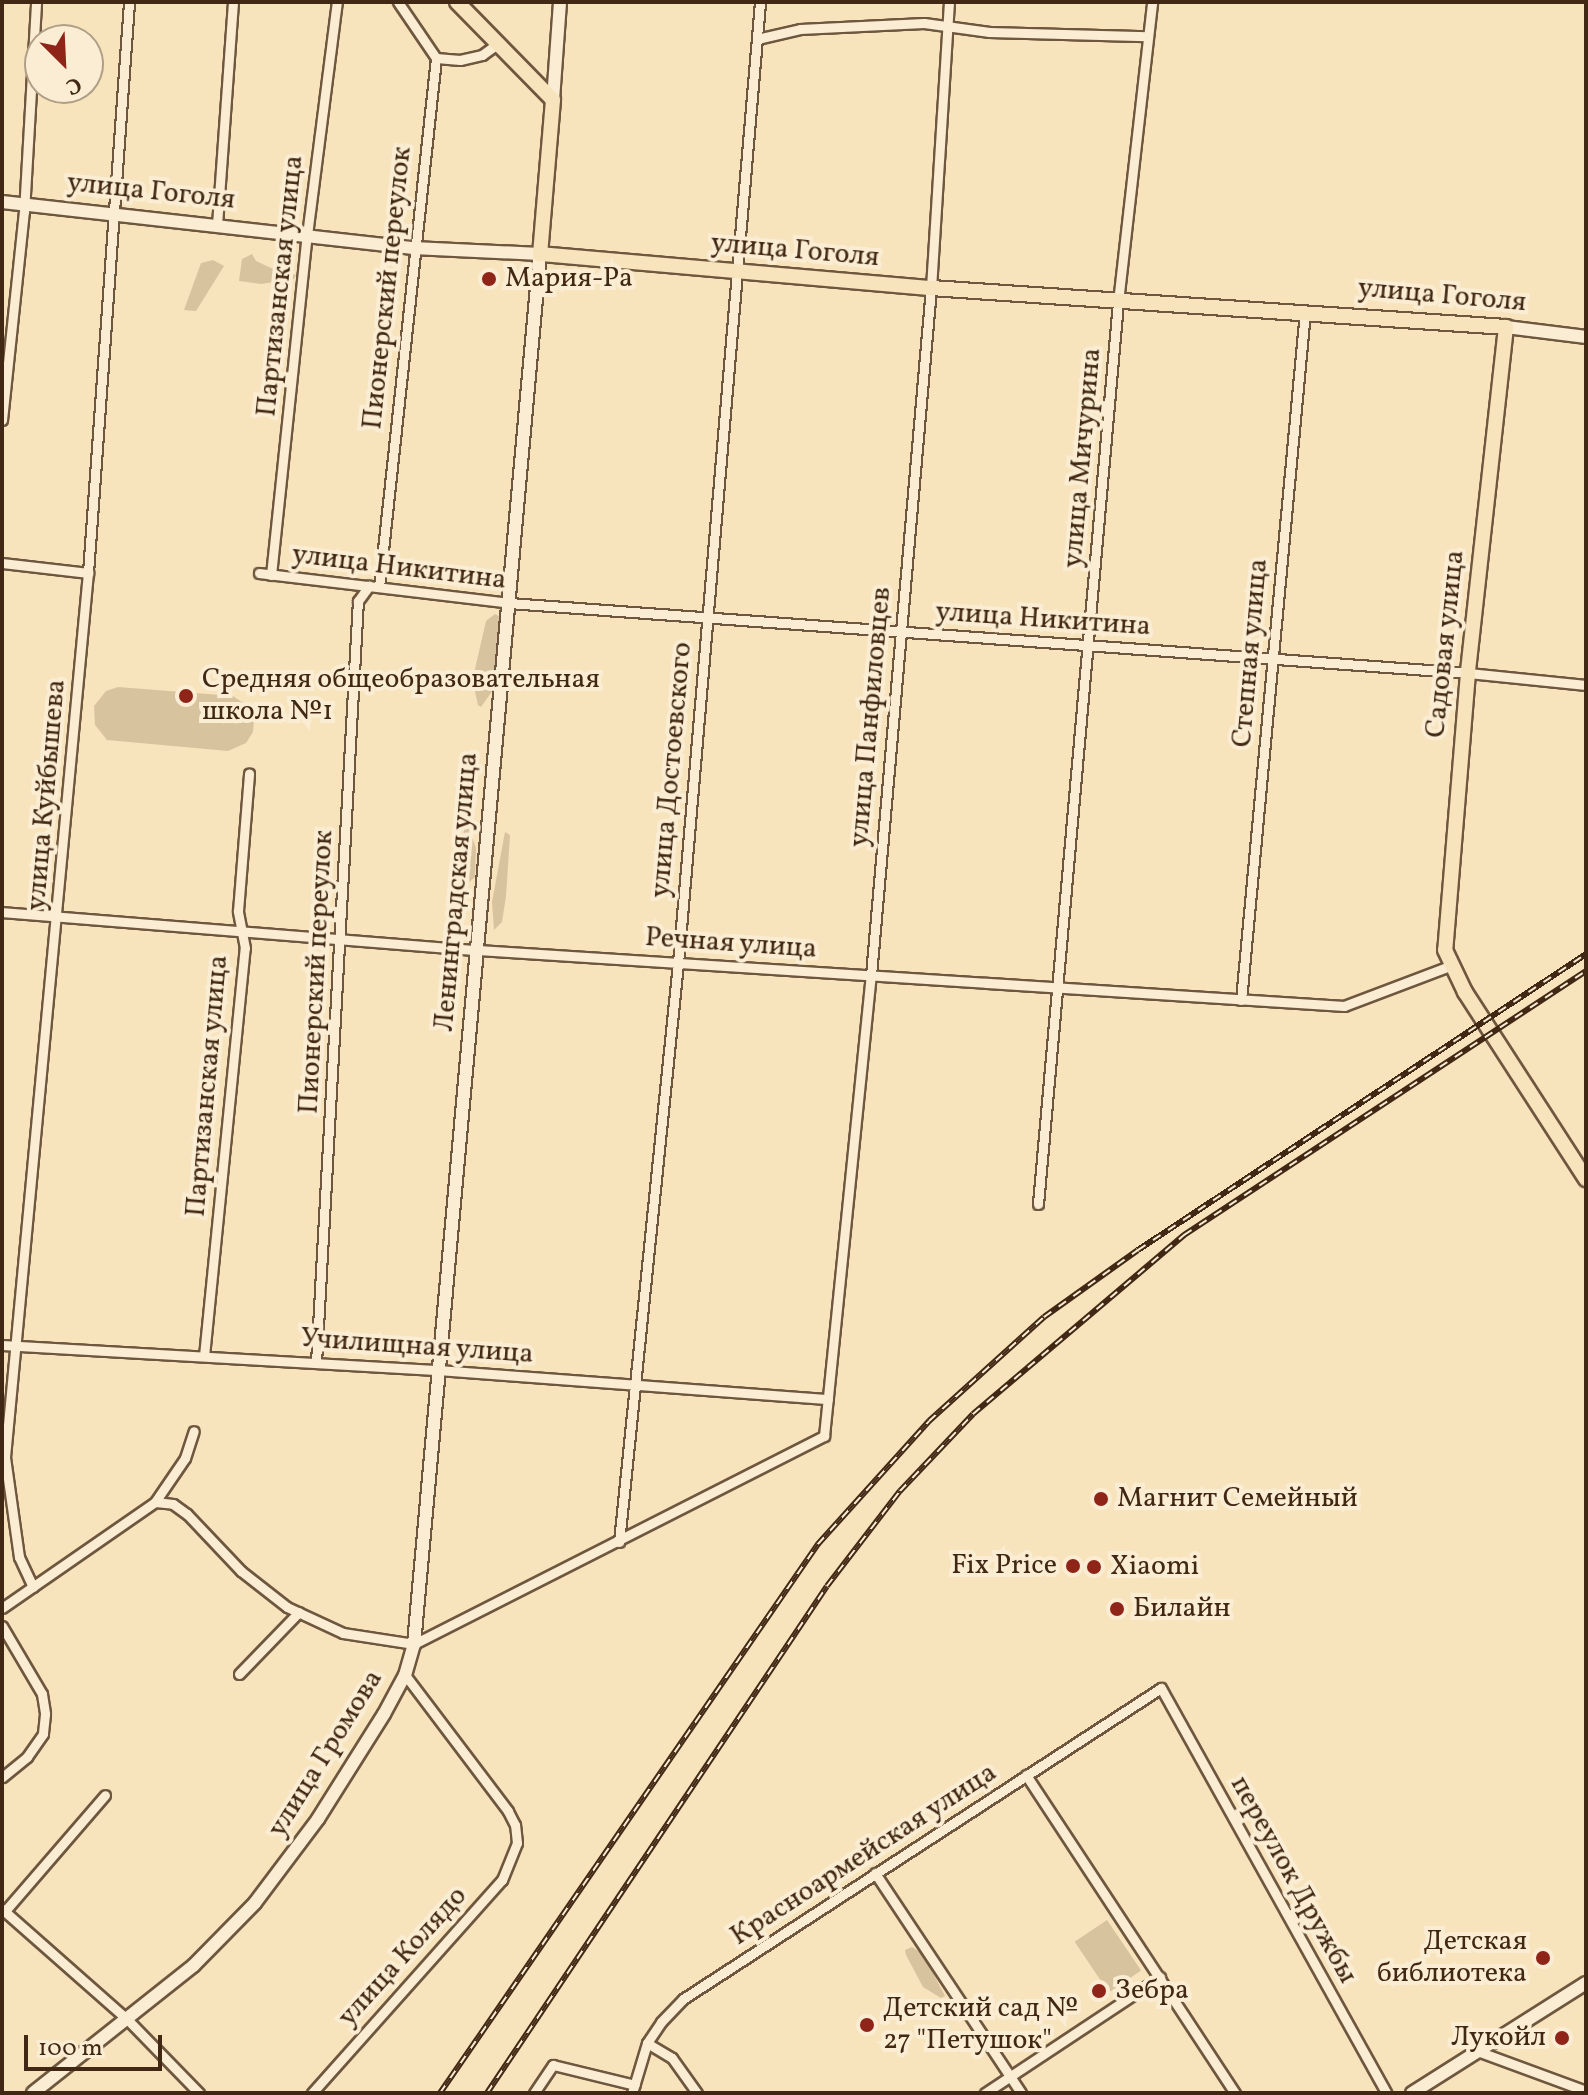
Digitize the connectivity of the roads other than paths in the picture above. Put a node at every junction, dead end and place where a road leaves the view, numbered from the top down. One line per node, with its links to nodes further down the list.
1 (36, 2): 18 (street)
2 (129, 2): 19 (street, улица Куйбышева)
3 (233, 2): 20 (street)
4 (337, 2): 21 (street, Партизанская улица)
5 (398, 2): 15 (street)
6 (457, 2): 14 (main road)
7 (560, 2): 16 (street, Ленинградская улица)
8 (760, 2): 13 (street, улица Достоевского)
9 (949, 2): 11 (street, улица Панфиловцев)
10 (1152, 2): 12 (street, улица Мичурина)
11 (948, 26): 12 (street); 13 (street); 25 (street, улица Панфиловцев)
12 (1147, 36): 26 (street, улица Мичурина)
13 (757, 39): 24 (street, улица Достоевского)
14 (496, 45): 15 (street); 16 (main road)
15 (436, 58): 22 (street, Пионерский переулок)
16 (553, 100): 23 (main road, Ленинградская улица)
17 (2, 202): 18 (street, улица Гоголя)
18 (25, 204): 19 (street, улица Гоголя); 30 (street)
19 (115, 213): 20 (street, улица Гоголя); 32 (street, улица Куйбышева)
20 (217, 225): 21 (street, улица Гоголя)
21 (307, 235): 22 (street, улица Гоголя); 34 (street, Партизанская улица)
22 (413, 248): 23 (street, улица Гоголя); 35 (street, Пионерский переулок)
23 (540, 254): 24 (main road, улица Гоголя); 36 (street, Ленинградская улица)
24 (736, 273): 25 (main road, улица Гоголя); 37 (street, улица Достоевского)
25 (931, 288): 26 (main road, улица Гоголя); 38 (street, улица Панфиловцев)
26 (1118, 302): 27 (main road, улица Гоголя); 39 (street, улица Мичурина)
27 (1305, 311): 28 (main road, улица Гоголя); 40 (street, Степная улица)
28 (1506, 327): 29 (street, улица Гоголя); 41 (main road, Садовая улица)
29 (1586, 337)
30 (2, 420)
31 (2, 563): 32 (street)
32 (88, 573): 45 (street, улица Куйбышева)
33 (259, 573): 34 (street, улица Никитина)
34 (271, 575): 35 (street, улица Никитина)
35 (374, 587): 36 (street, улица Никитина); 47 (street, Пионерский переулок)
36 (509, 603): 37 (street, улица Никитина); 48 (street, Ленинградская улица)
37 (706, 617): 38 (street, улица Никитина); 49 (street, улица Достоевского)
38 (901, 632): 39 (street, улица Никитина); 51 (street, улица Панфиловцев)
39 (1089, 645): 40 (street, улица Никитина); 52 (street, улица Мичурина)
40 (1272, 659): 41 (street, улица Никитина); 53 (street, Степная улица)
41 (1468, 673): 42 (street, улица Никитина); 50 (main road, Садовая улица)
42 (1586, 685)
43 (249, 773): 46 (street, Партизанская улица)
44 (2, 912): 45 (street, Речная улица)
45 (58, 916): 46 (street, Речная улица); 57 (street, улица Куйбышева)
46 (239, 931): 47 (street, Речная улица); 58 (street, Партизанская улица)
47 (342, 939): 48 (street, Речная улица); 59 (street, Пионерский переулок)
48 (478, 950): 49 (street, Речная улица); 60 (street, Ленинградская улица)
49 (678, 963): 51 (street, Речная улица); 61 (street, улица Достоевского)
50 (1450, 966): 53 (street, Речная улица); 54 (main road)
51 (871, 975): 52 (street, Речная улица); 62 (street, улица Панфиловцев)
52 (1058, 987): 53 (street, Речная улица); 55 (street, улица Мичурина)
53 (1241, 1000)
54 (1586, 1179)
55 (1038, 1204)
56 (2, 1345): 57 (street, Училищная улица)
57 (15, 1346): 58 (street, Училищная улица); 66 (street, улица Куйбышева)
58 (204, 1356): 59 (street, Училищная улица)
59 (316, 1363): 60 (street, Училищная улица)
60 (439, 1370): 61 (street, Училищная улица); 70 (street, Ленинградская улица)
61 (633, 1385): 62 (street, Училищная улица); 65 (street, улица Достоевского)
62 (828, 1399): 65 (street, улица Панфиловцев)
63 (194, 1431): 64 (street)
64 (155, 1502): 66 (street); 68 (street)
65 (619, 1542): 70 (street)
66 (33, 1587): 67 (street)
67 (2, 1608)
68 (299, 1612): 70 (street); 71 (street)
69 (2, 1626): 75 (street)
70 (414, 1644): 72 (street, улица Громова)
71 (239, 1674)
72 (405, 1675): 81 (street, улица Громова); 89 (street, улица Колядо)
73 (1161, 1688): 74 (street, Красноармейская улица); 95 (street, переулок Дружбы)
74 (1026, 1775): 77 (street, Красноармейская улица); 79 (street)
75 (2, 1777)
76 (105, 1795): 78 (street)
77 (875, 1873): 82 (street, Красноармейская улица); 84 (street)
78 (3, 1910): 81 (street)
79 (1160, 1977): 84 (street); 94 (street)
80 (1586, 1983): 83 (street)
81 (128, 2020): 87 (street, улица Громова); 88 (street)
82 (647, 2043): 85 (street, Красноармейская улица); 91 (street)
83 (1480, 2052): 86 (street); 96 (street)
84 (1010, 2076): 92 (street); 93 (street)
85 (634, 2089): 90 (street)
86 (1586, 2091)
87 (33, 2093)
88 (199, 2093)
89 (312, 2093)
90 (534, 2093)
91 (697, 2093)
92 (985, 2093)
93 (1021, 2093)
94 (1235, 2093)
95 (1386, 2093)
96 (1412, 2093)

